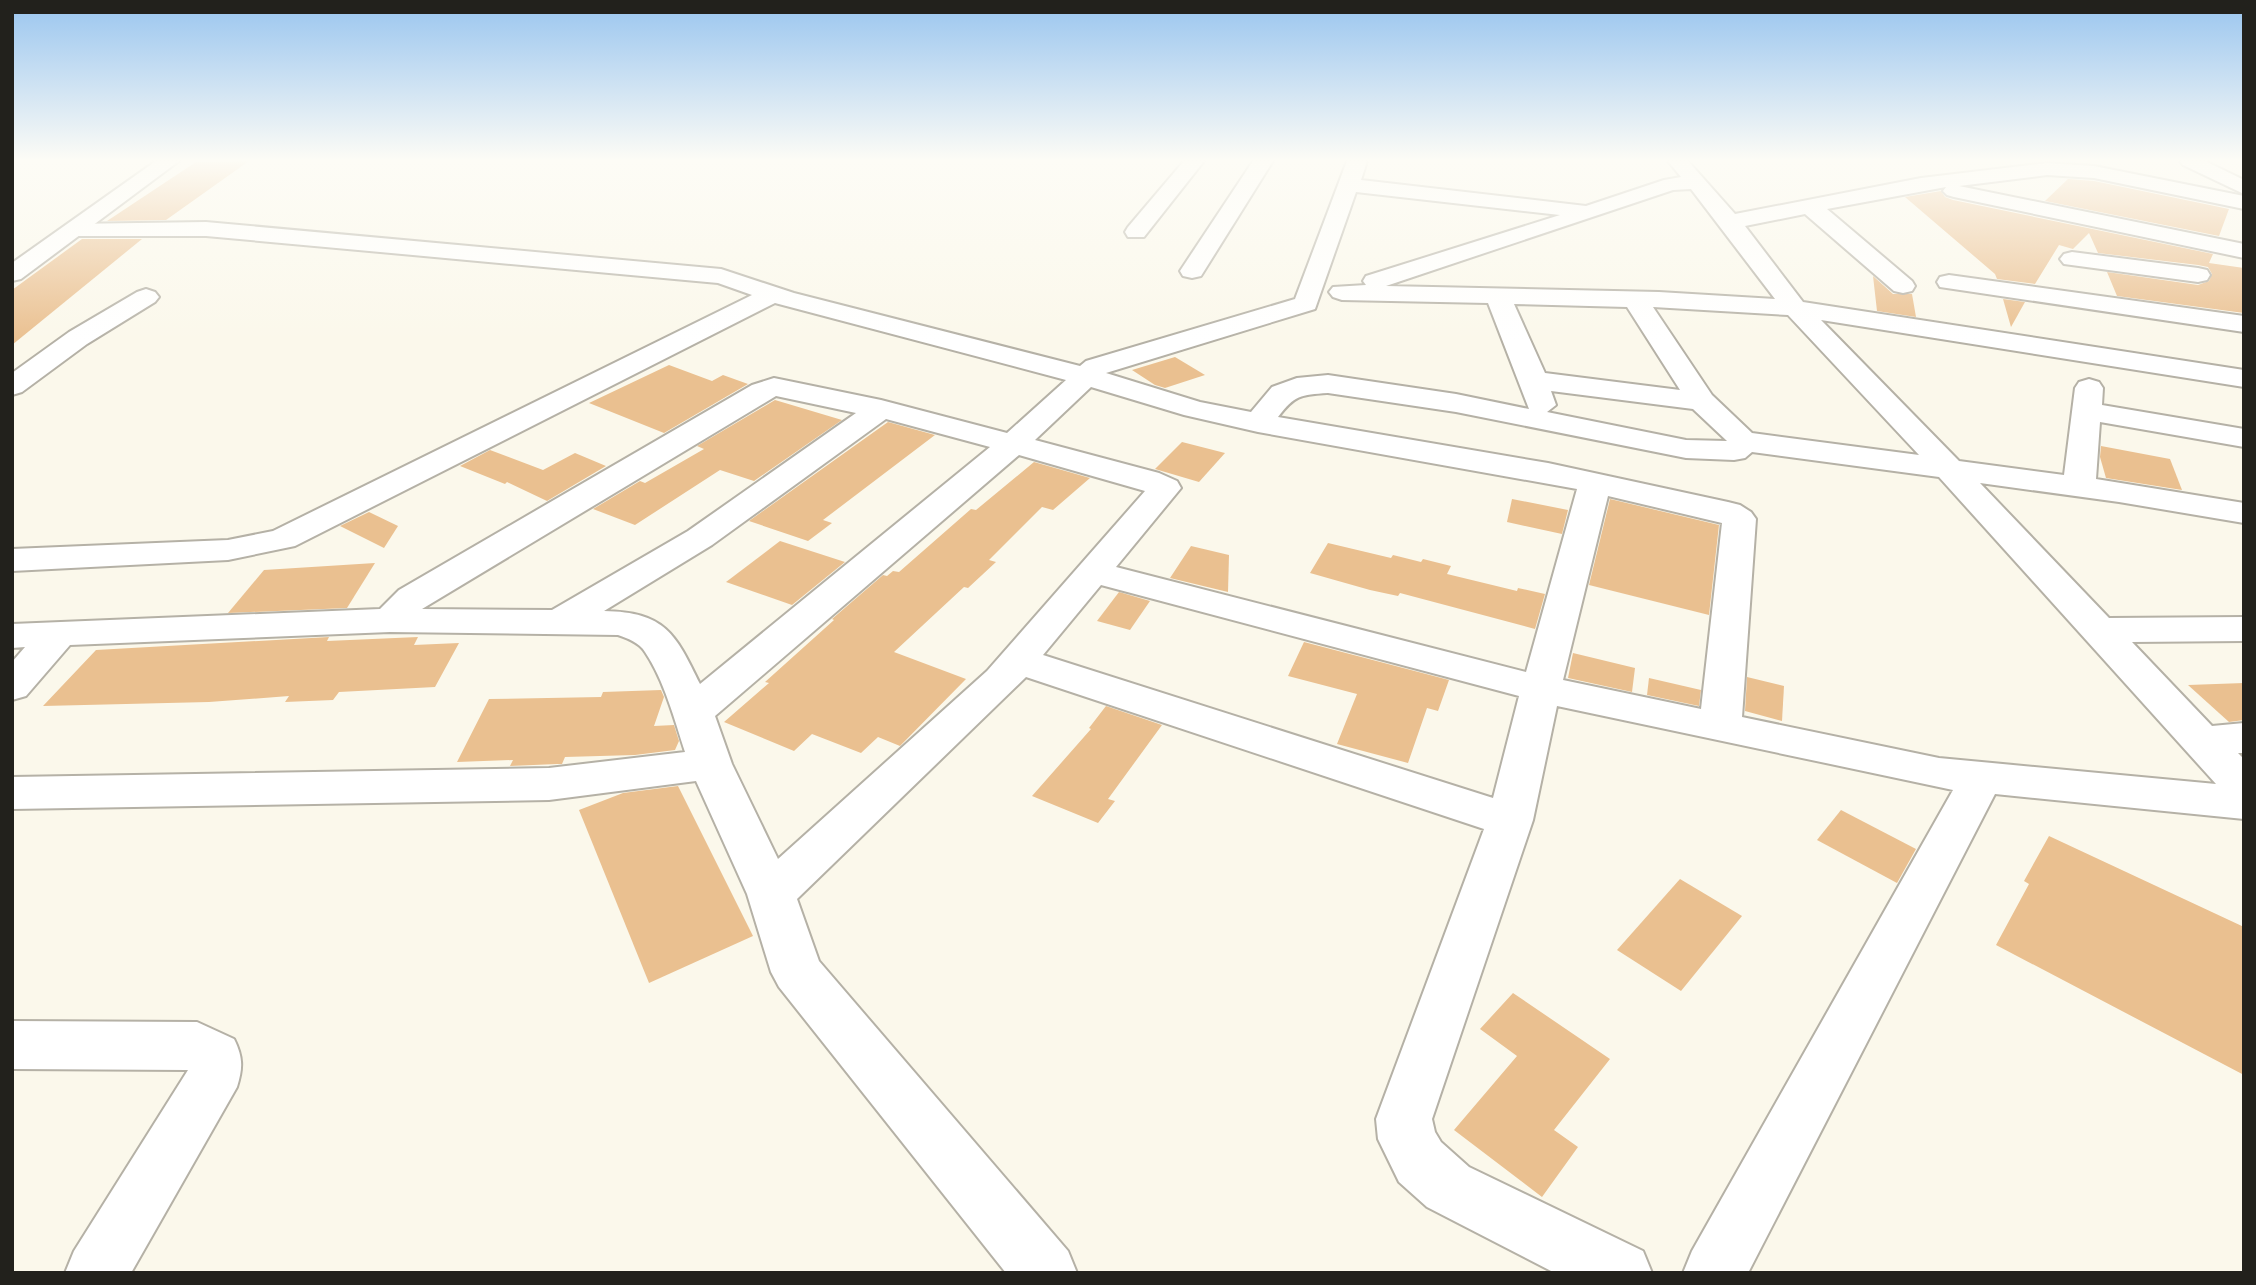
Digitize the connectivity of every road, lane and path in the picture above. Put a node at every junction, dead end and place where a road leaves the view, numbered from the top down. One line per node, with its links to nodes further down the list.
1 (68, 221): 17 (main road)
2 (87, 221): 12 (main road)
3 (1145, 221): 13 (main road)
4 (1224, 221): 18 (main road)
5 (1335, 221): 28 (main road)
6 (1563, 221): 22 (main road)
7 (1736, 221): 10 (main road)
8 (1829, 221): 21 (main road)
9 (2097, 221): 11 (main road)
10 (1730, 222): 29 (main road)
11 (2107, 223): 14 (main road); 16 (main road)
12 (76, 229): 17 (main road); 24 (main road)
13 (1136, 232)
14 (2187, 239): 15 (main road); 19 (main road)
15 (2244, 250)
16 (2072, 259): 19 (main road); 23 (main road)
17 (14, 262)
18 (1192, 271)
19 (2198, 275): 30 (main road)
20 (1949, 282): 23 (main road)
21 (1903, 286)
22 (1342, 292): 25 (main road); 28 (main road)
23 (2036, 293): 30 (main road)
24 (773, 294): 32 (main road); 48 (main road)
25 (1497, 295): 27 (main road); 34 (main road)
26 (146, 298): 35 (main road)
27 (1635, 300): 29 (main road); 36 (main road)
28 (1306, 304): 32 (main road)
29 (1795, 308): 31 (main road); 44 (main road)
30 (2233, 322)
31 (2093, 356): 33 (main road); 38 (main road)
32 (1085, 376): 40 (main road); 43 (main road)
33 (2244, 379)
34 (1534, 380): 36 (main road); 39 (main road)
35 (12, 386)
36 (1702, 401): 42 (main road)
37 (881, 409): 43 (main road); 50 (main road); 51 (main road)
38 (2087, 411): 41 (main road); 46 (main road)
39 (1545, 421): 40 (main road); 42 (main road)
40 (1258, 423): 45 (main road)
41 (2244, 438)
42 (1742, 441): 44 (main road)
43 (1012, 445): 49 (main road); 59 (main road)
44 (1949, 470): 46 (main road); 53 (main road)
45 (1595, 484): 58 (main road); 60 (main road)
46 (2080, 487): 47 (main road)
47 (2244, 513)
48 (12, 560)
49 (1093, 572): 56 (main road); 58 (main road)
50 (390, 620): 51 (main road); 54 (main road)
51 (555, 624): 59 (main road)
52 (2244, 629): 53 (main road)
53 (2095, 630): 62 (main road)
54 (58, 635): 55 (main road); 57 (main road)
55 (12, 636)
56 (1019, 661): 68 (main road); 69 (main road)
57 (12, 687)
58 (1541, 689): 60 (main road); 68 (main road)
59 (693, 712): 63 (main road)
60 (1720, 726): 64 (main road)
61 (2244, 738): 62 (main road)
62 (2200, 741): 65 (main road)
63 (710, 764): 66 (main road); 69 (main road)
64 (1981, 779): 67 (main road); 74 (main road)
65 (2244, 787)
66 (12, 793)
67 (2244, 803)
68 (1510, 820): 73 (main road)
69 (771, 894): 72 (main road)
70 (12, 1045): 71 (main road)
71 (96, 1273)
72 (1046, 1273)
73 (1621, 1273)
74 (1714, 1273)

